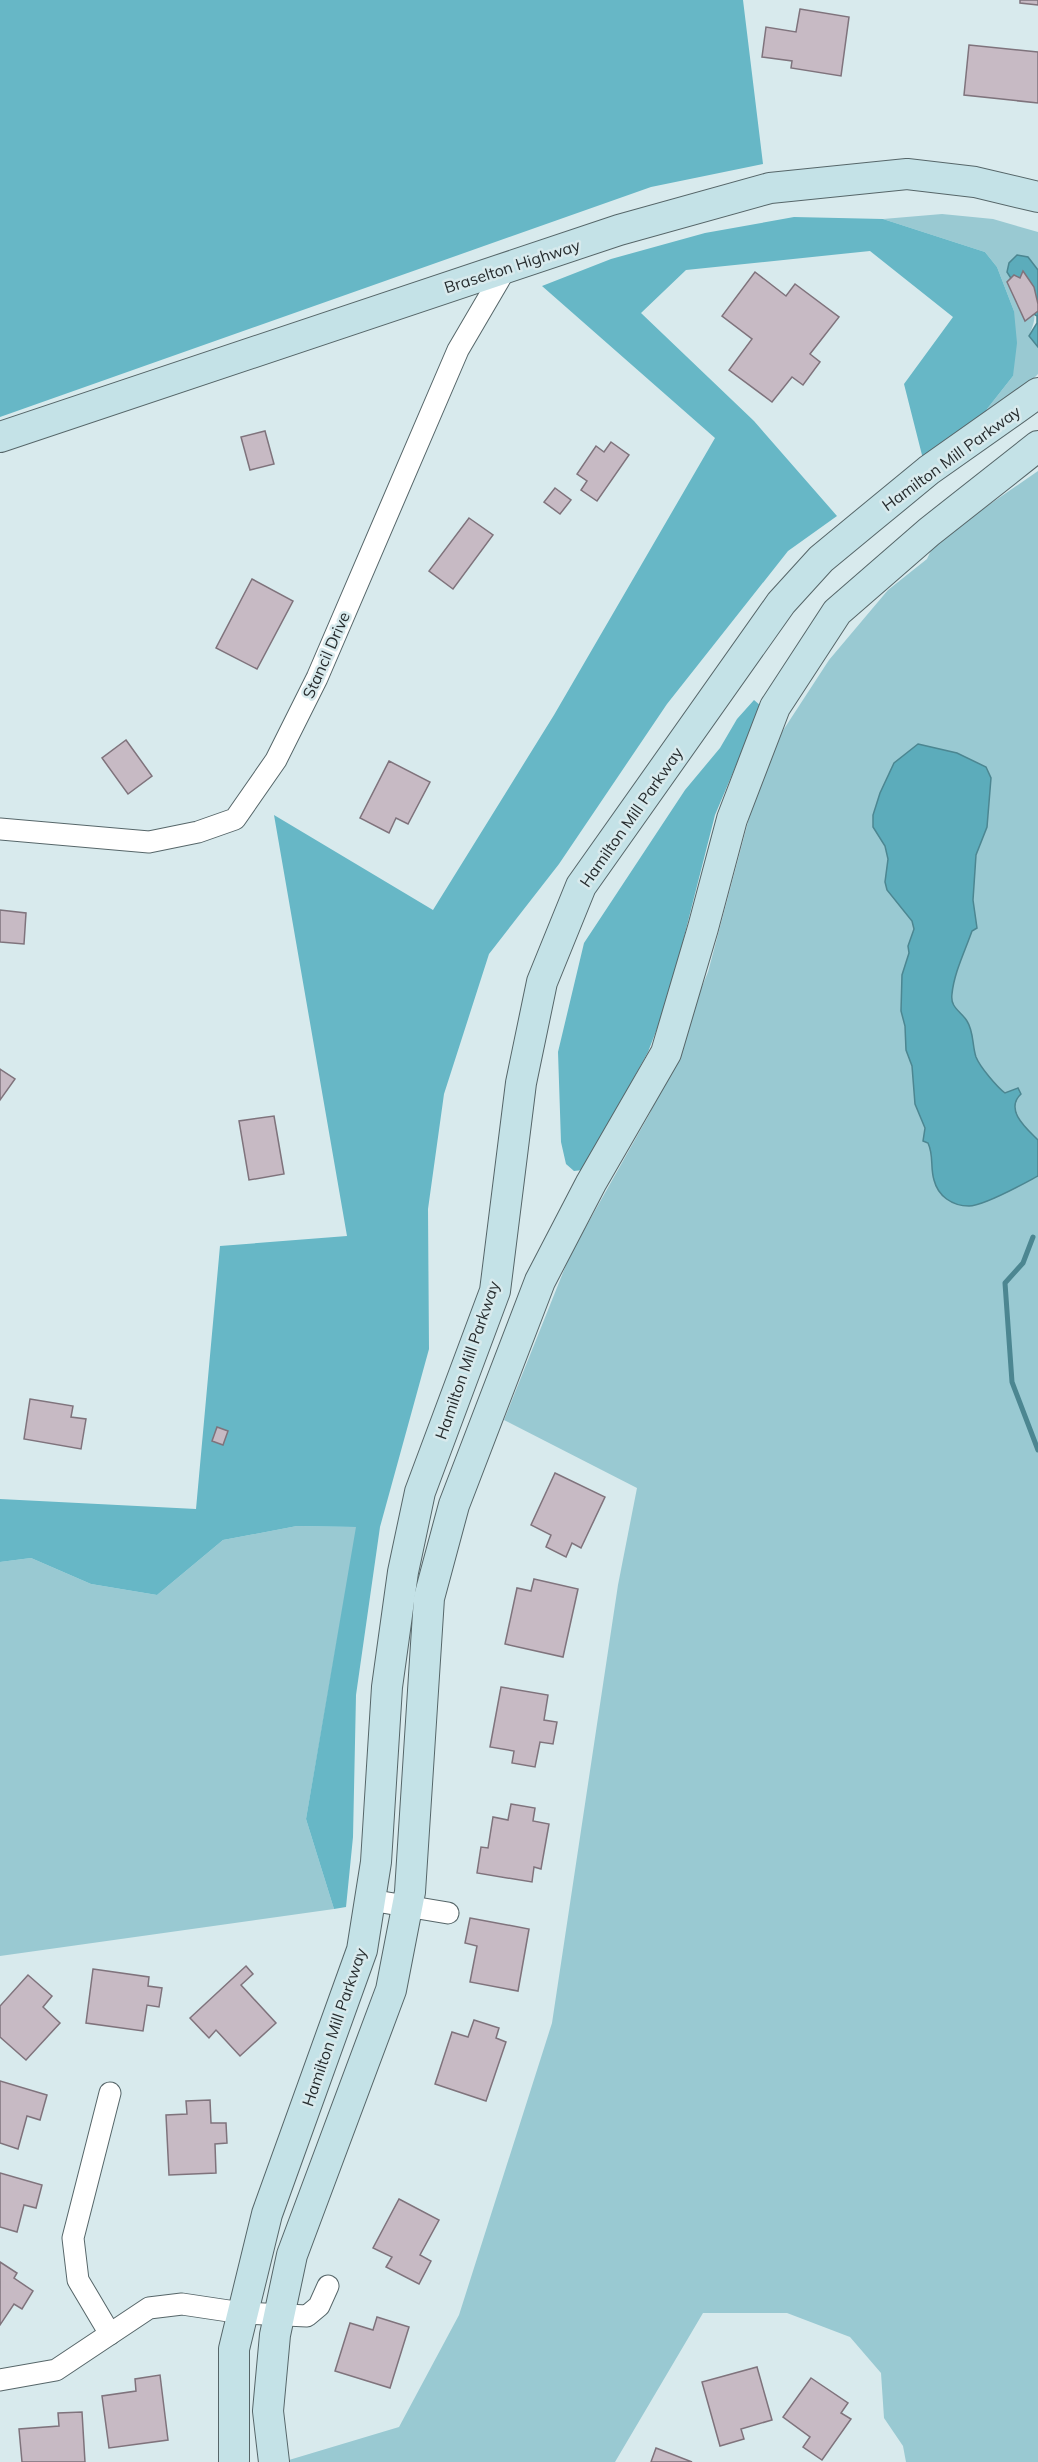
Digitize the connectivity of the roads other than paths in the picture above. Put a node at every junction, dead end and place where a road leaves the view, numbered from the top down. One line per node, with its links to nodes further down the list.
1 (1038, 197): 2 (street, Braselton Highway)
2 (506, 268): 4 (street, Braselton Highway); 6 (street, Stancil Drive)
3 (1038, 393): 7 (street, Hamilton Mill Parkway)
4 (0, 437)
5 (1038, 446): 8 (street)
6 (0, 829)
7 (370, 1900): 8 (street); 12 (street, Hamilton Mill Parkway)
8 (407, 1906): 9 (street); 13 (street)
9 (448, 1913)
10 (110, 2093): 14 (street)
11 (328, 2286): 13 (street)
12 (242, 2313): 13 (street); 14 (street); 16 (street, Hamilton Mill Parkway)
13 (279, 2316): 17 (street)
14 (110, 2334): 15 (street)
15 (0, 2380)
16 (234, 2462)
17 (274, 2462)

